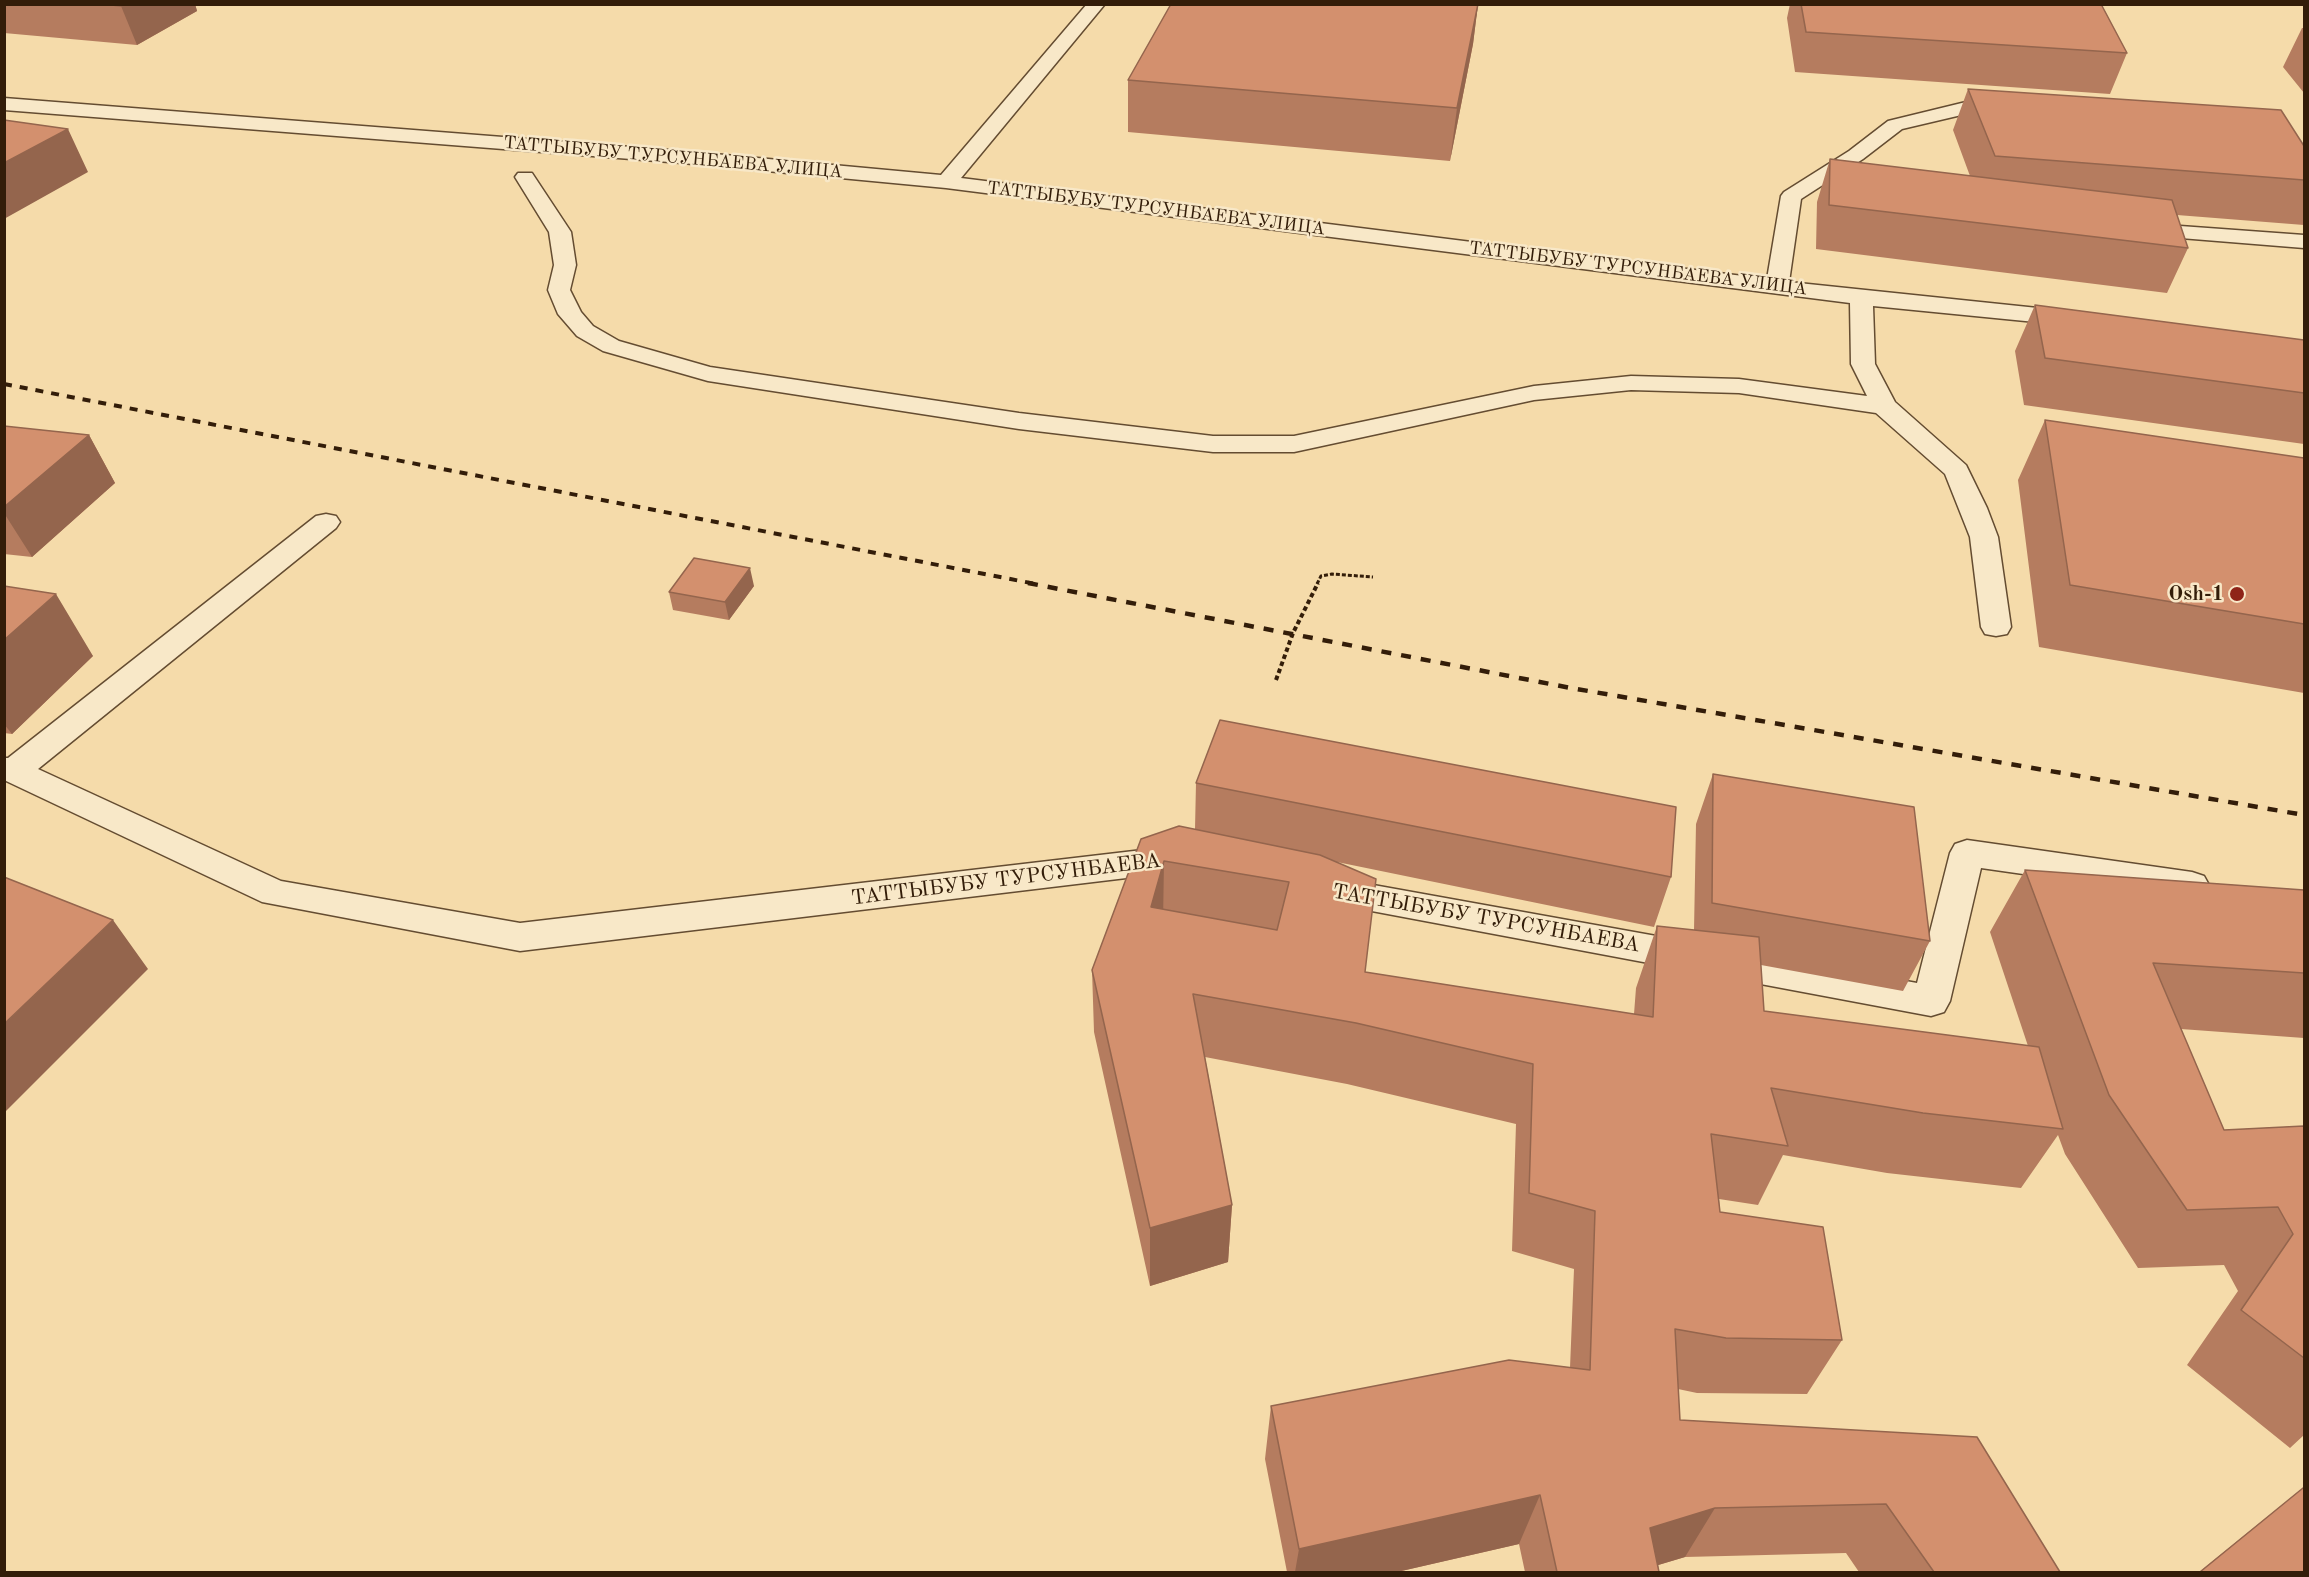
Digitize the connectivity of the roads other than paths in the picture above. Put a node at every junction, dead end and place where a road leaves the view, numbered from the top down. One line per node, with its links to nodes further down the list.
1 (1097, 4): 5 (street)
2 (2028, 102): 6 (street)
3 (4, 104): 5 (street, ТАТТЫБУБУ ТУРСУНБАЕВА УЛИЦА)
4 (525, 177): 13 (street)
5 (946, 182): 10 (street, ТАТТЫБУБУ ТУРСУНБАЕВА УЛИЦА)
6 (1791, 196): 7 (street); 10 (street)
7 (1826, 199)
8 (2118, 226): 9 (street)
9 (2304, 243)
10 (1777, 287): 11 (street, ТАТТЫБУБУ ТУРСУНБАЕВА УЛИЦА)
11 (1861, 298): 12 (street, ТАТТЫБУБУ ТУРСУНБАЕВА УЛИЦА); 13 (street)
12 (2094, 321)
13 (1884, 406): 15 (street)
14 (326, 522): 16 (street)
15 (1996, 627)
16 (9, 770): 17 (street, ТАТТЫБУБУ ТУРСУНБАЕВА)
17 (1203, 867)
18 (1297, 884): 19 (street, ТАТТЫБУБУ ТУРСУНБАЕВА)
19 (2223, 890)

